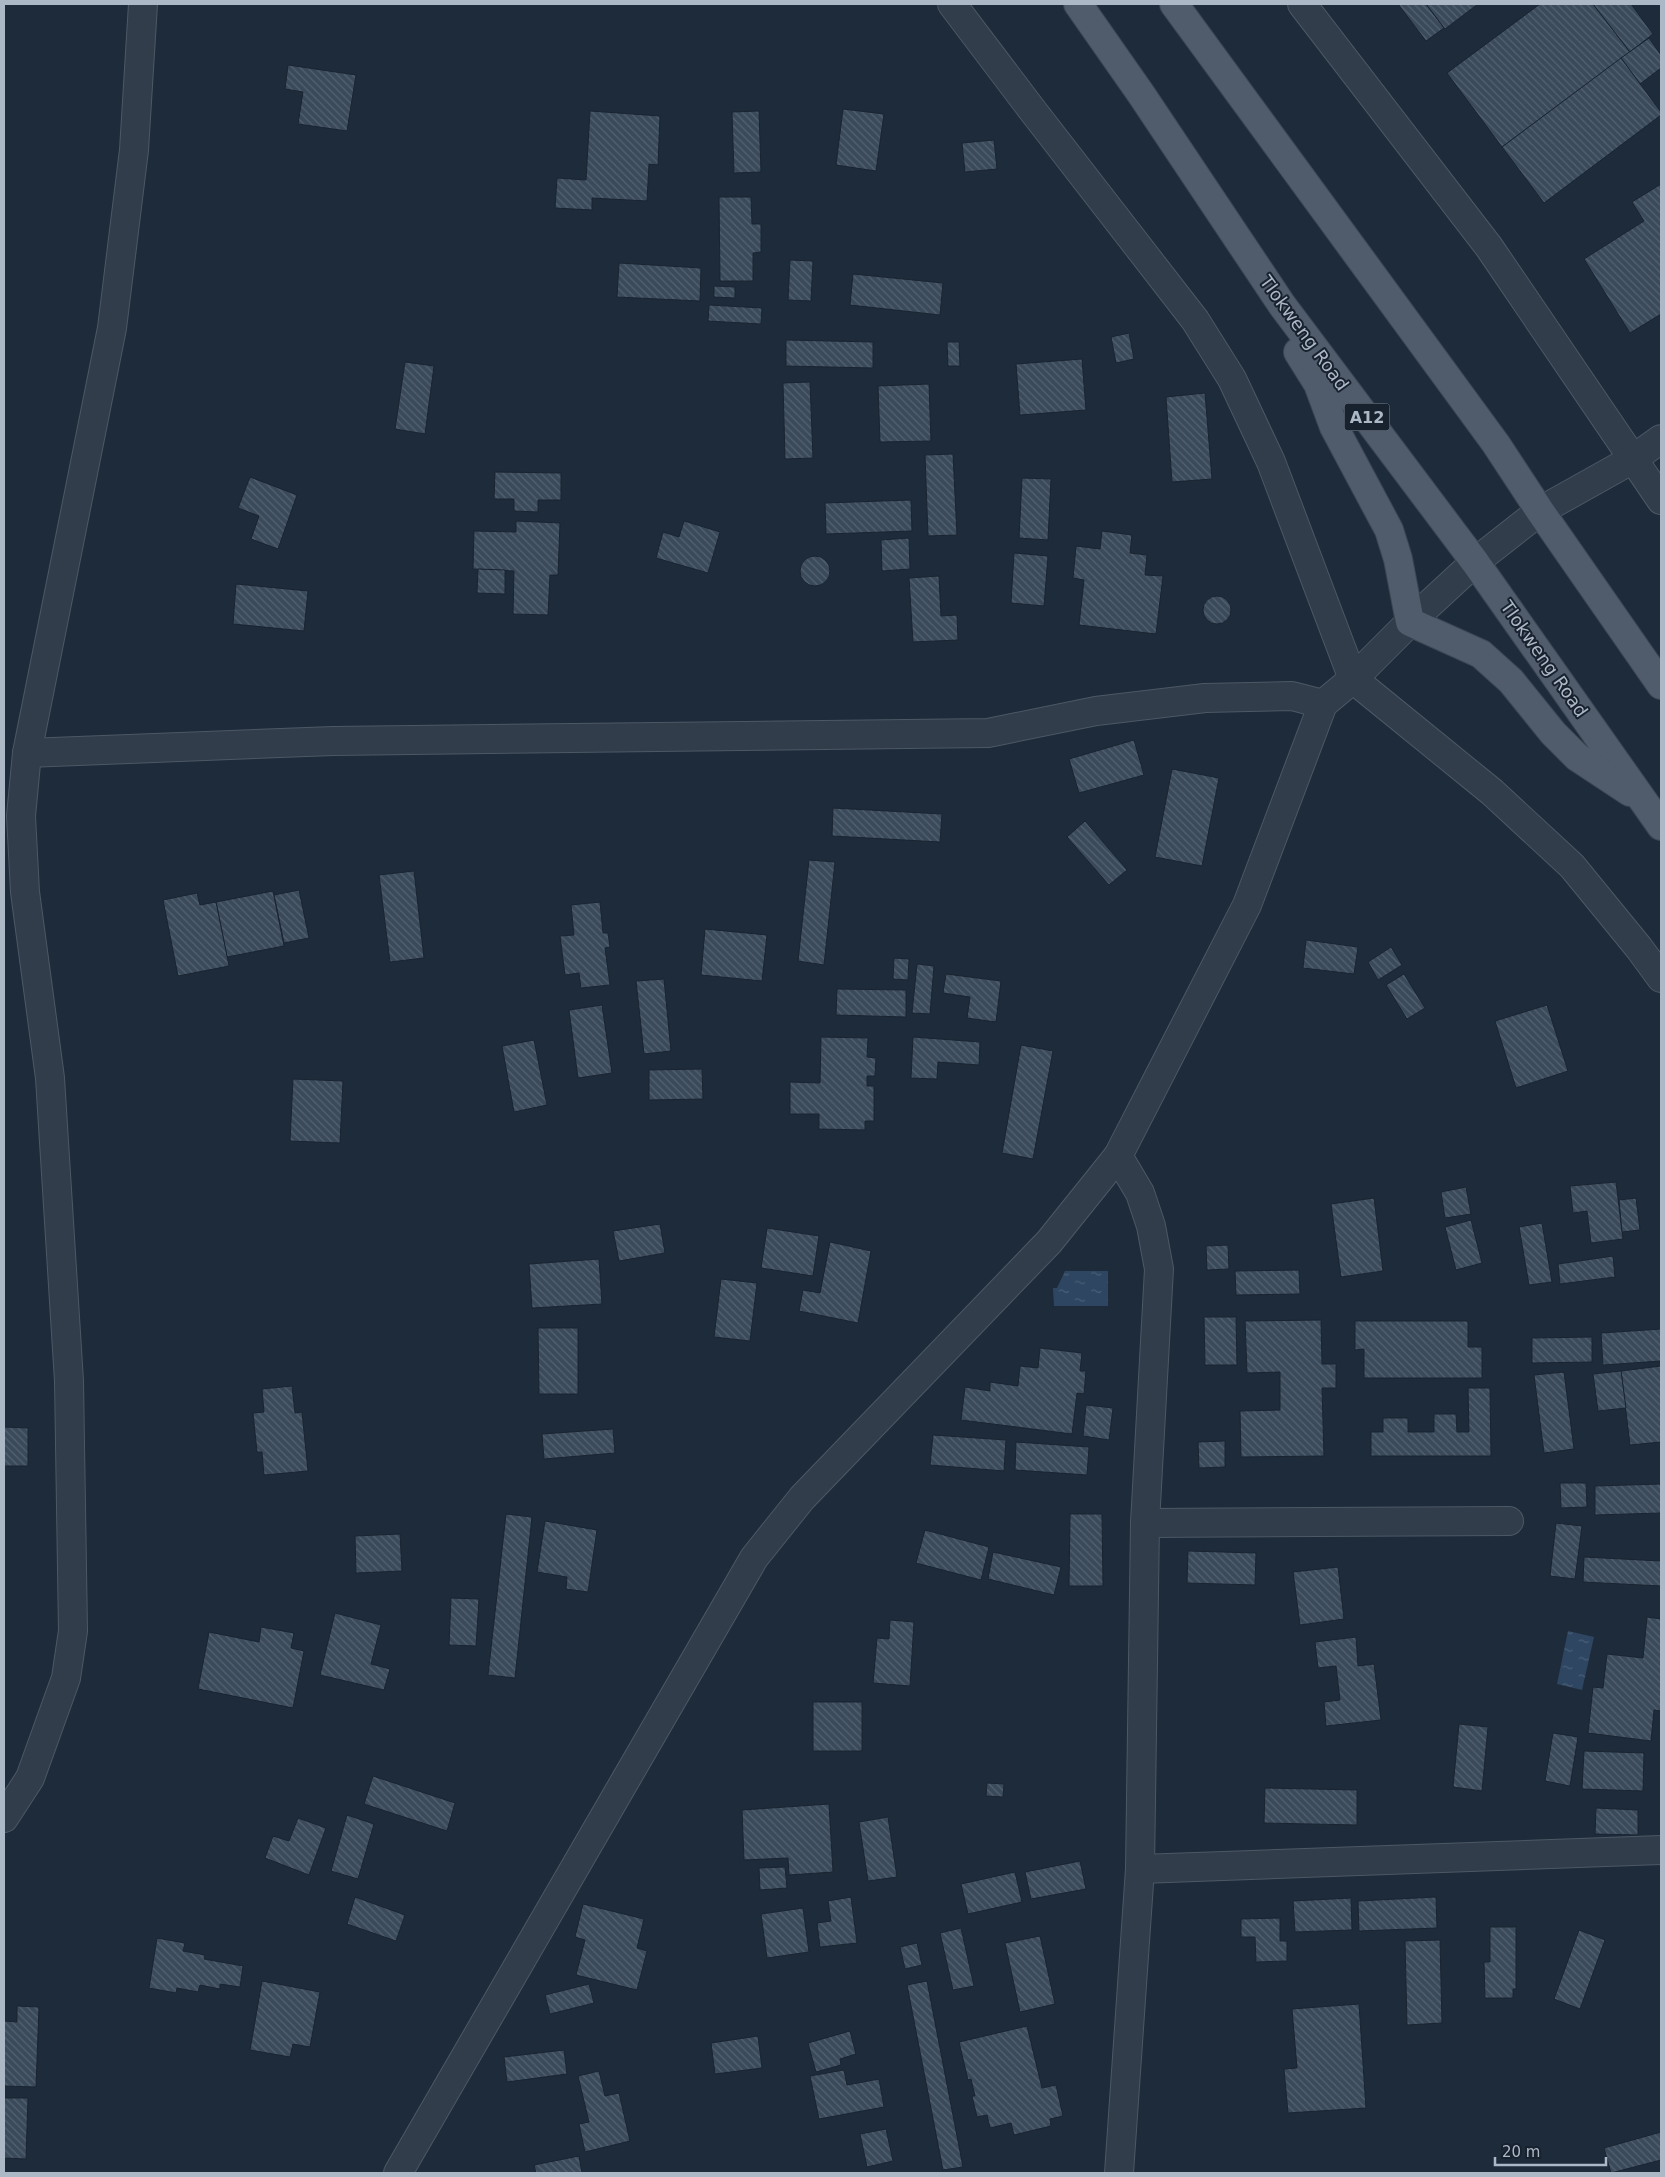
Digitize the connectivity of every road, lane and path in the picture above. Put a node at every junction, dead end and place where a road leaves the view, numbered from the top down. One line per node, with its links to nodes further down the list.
1 (143, 4): 16 (street)
2 (952, 4): 13 (street)
3 (1078, 4): 6 (main road, Tlokweng Road / A12)
4 (1174, 4): 10 (main road)
5 (1302, 4): 8 (street)
6 (1282, 305): 11 (main road, Tlokweng Road / A12); 12 (main road)
7 (1661, 439): 8 (street)
8 (1633, 460): 9 (street); 10 (street)
9 (1661, 500)
10 (1540, 511): 11 (street); 14 (main road)
11 (1475, 562): 12 (street); 17 (main road, Tlokweng Road / A12)
12 (1410, 622): 13 (street); 17 (main road)
13 (1353, 679): 15 (street); 19 (street)
14 (1661, 685)
15 (1323, 704): 16 (street); 20 (street)
16 (27, 753): 23 (street)
17 (1643, 801): 18 (main road, Tlokweng Road / A12)
18 (1661, 826)
19 (1661, 978)
20 (1118, 1156): 22 (street); 26 (street)
21 (1509, 1521): 22 (street)
22 (1146, 1523): 25 (street)
23 (4, 1818)
24 (1661, 1850): 25 (street)
25 (1140, 1869): 27 (street)
26 (398, 2173)
27 (1118, 2173)

